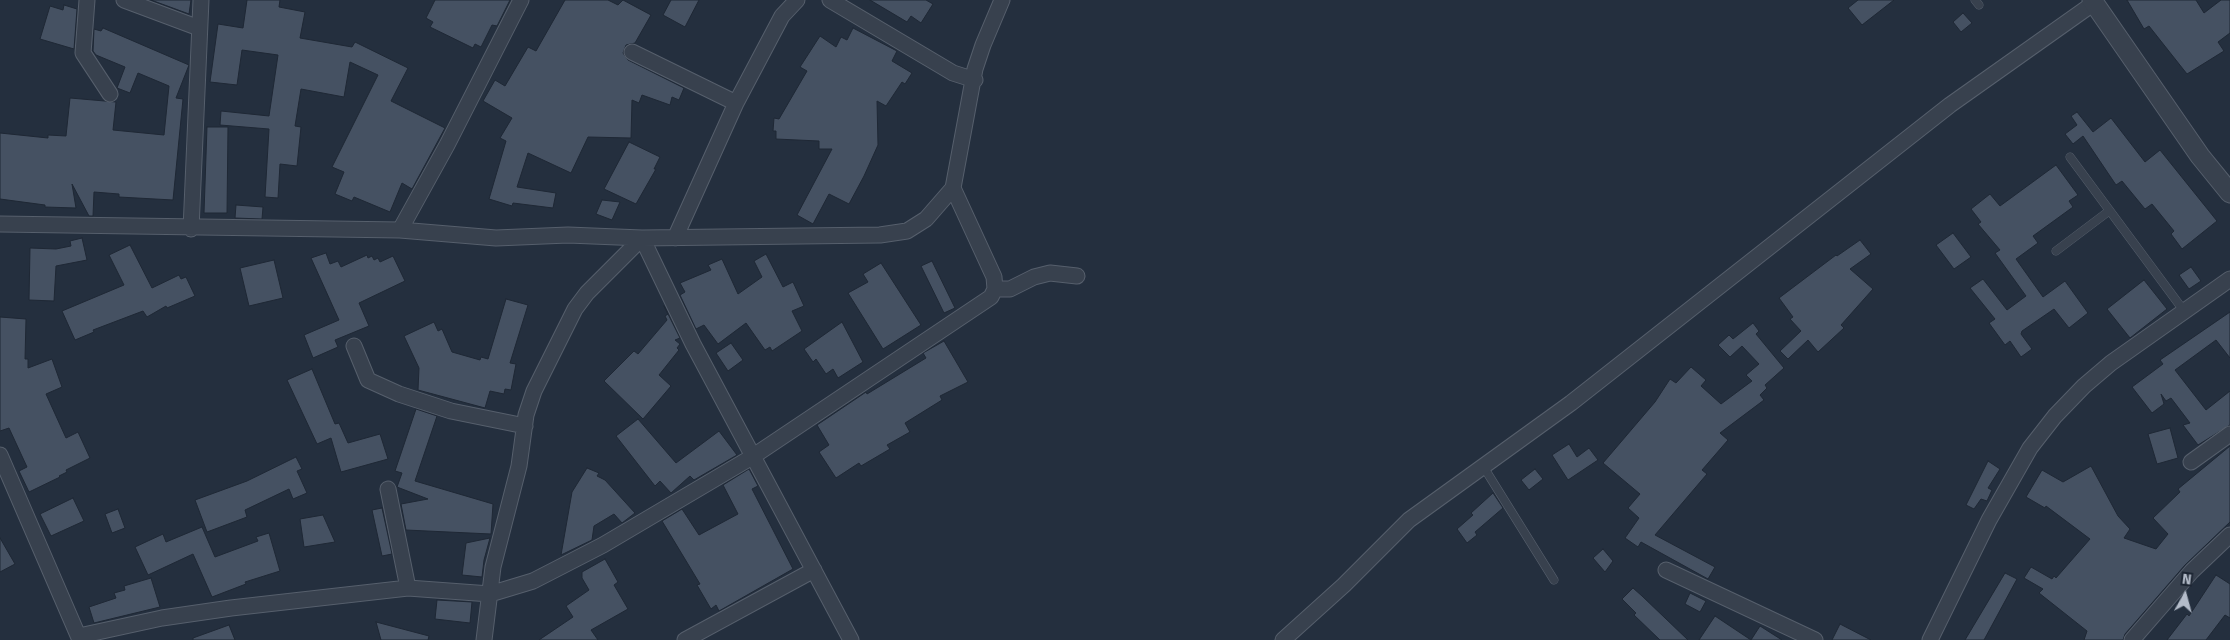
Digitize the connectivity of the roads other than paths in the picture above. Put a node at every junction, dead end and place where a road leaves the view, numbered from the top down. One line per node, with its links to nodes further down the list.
1 (87, 0): 12 (street)
2 (124, 0): 9 (street)
3 (201, 0): 9 (street)
4 (521, 0): 20 (street)
5 (797, 0): 13 (street)
6 (830, 0): 11 (street)
7 (1002, 0): 11 (street)
8 (2093, 2): 16 (street); 34 (street)
9 (199, 28): 19 (street)
10 (632, 52): 13 (street)
11 (975, 80): 15 (street)
12 (110, 94)
13 (736, 103): 22 (street)
14 (2070, 157): 17 (lane)
15 (953, 188): 22 (street); 26 (street)
16 (2230, 193)
17 (2109, 211): 23 (lane); 27 (lane)
18 (0, 224): 19 (street)
19 (191, 229): 20 (street)
20 (400, 230): 21 (street)
21 (642, 238): 22 (street); 29 (street); 32 (street)
22 (675, 238)
23 (2056, 251)
24 (1077, 276): 26 (street)
25 (2230, 280): 27 (street)
26 (995, 289): 32 (street)
27 (2184, 311): 48 (street)
28 (354, 346): 29 (street)
29 (525, 426): 41 (street)
30 (2230, 434): 33 (street)
31 (0, 455): 42 (street)
32 (752, 457): 37 (street); 41 (street)
33 (2191, 462)
34 (1483, 466): 39 (lane); 46 (street)
35 (388, 489): 40 (street)
36 (2230, 535): 49 (street)
37 (814, 570): 44 (street); 45 (street)
38 (1666, 570): 47 (street)
39 (1554, 580)
40 (408, 588): 41 (street); 42 (street)
41 (490, 594): 43 (street)
42 (79, 638)
43 (484, 640)
44 (685, 640)
45 (851, 640)
46 (1283, 640)
47 (1815, 640)
48 (1930, 640)
49 (2132, 640)

